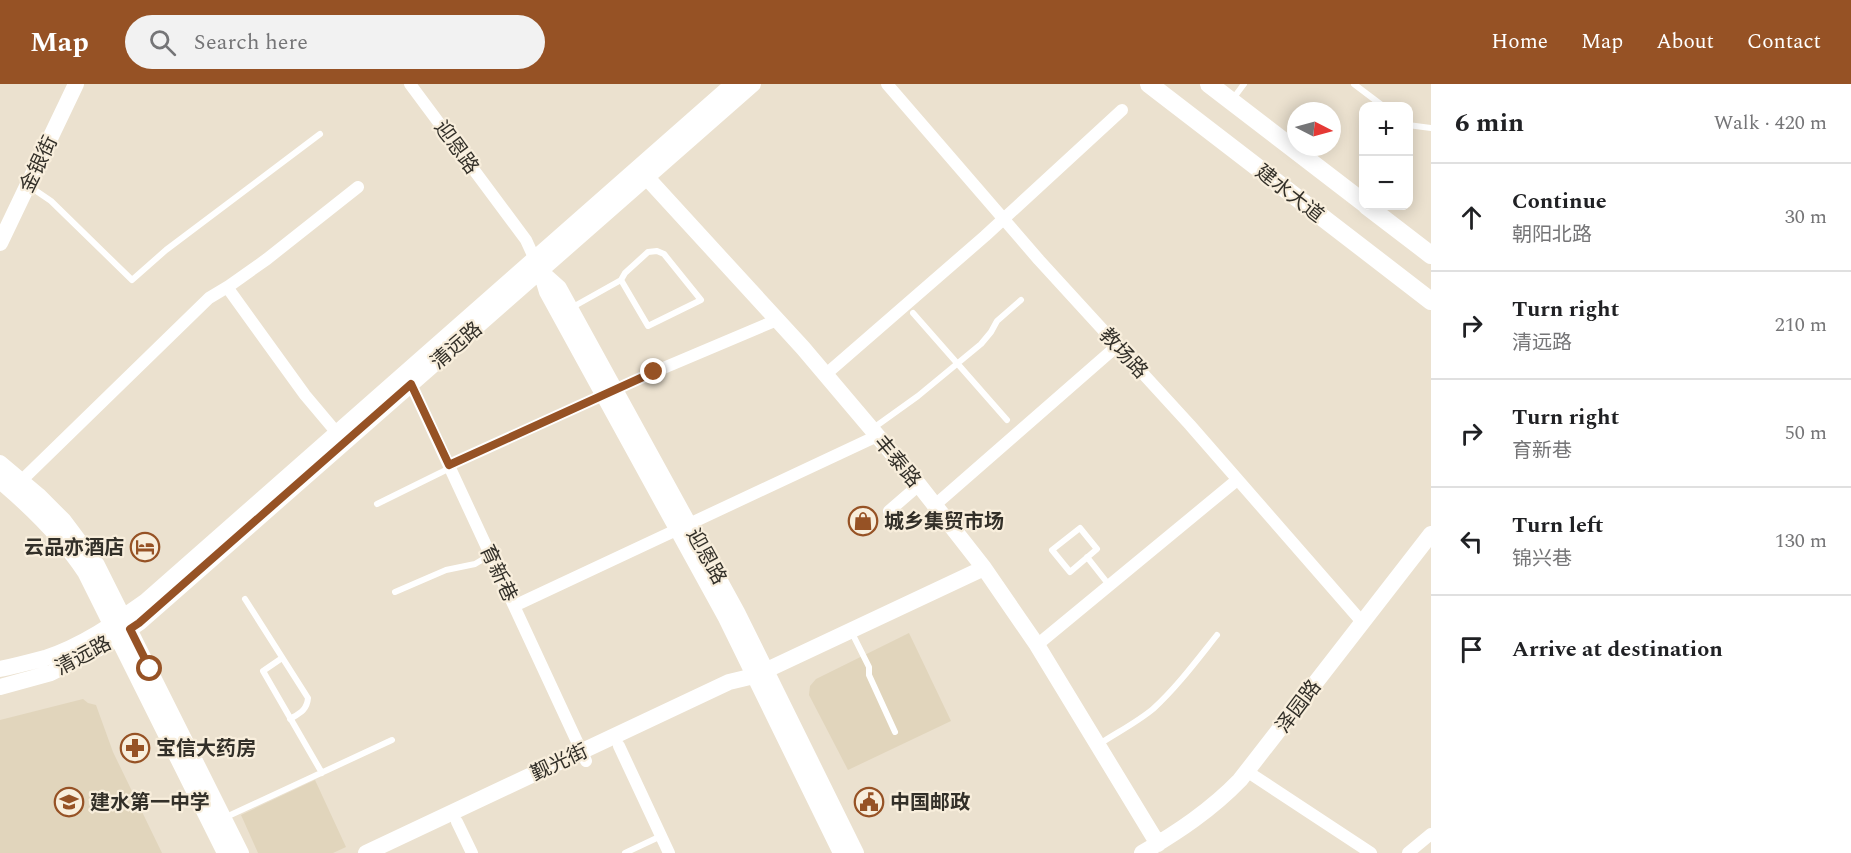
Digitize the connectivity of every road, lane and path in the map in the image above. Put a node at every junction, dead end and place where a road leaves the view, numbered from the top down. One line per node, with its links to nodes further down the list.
1 (76, 84): 17 (street, 金银街)
2 (410, 84): 24 (street, 迎恩路)
3 (733, 84): 16 (street, 清远路)
4 (753, 84): 16 (street, 清远路)
5 (887, 84): 21 (street, 教场路)
6 (1149, 84): 28 (main road, 建水大道)
7 (1209, 84): 10 (main road, 建水大道)
8 (1244, 84): 10 (lane)
9 (1354, 84): 11 (lane)
10 (1232, 101): 19 (main road, 建水大道)
11 (1378, 102)
12 (1122, 110): 21 (street)
13 (1413, 126): 14 (lane)
14 (1431, 128)
15 (320, 134): 17 (lane)
16 (642, 173): 24 (street, 清远路); 31 (street, 丰泰路)
17 (28, 186): 22 (street, 金银街)
18 (358, 187): 26 (street)
19 (1359, 199)
20 (1373, 210): 23 (main road, 建水大道)
21 (1003, 219): 32 (street, 教场路); 34 (street)
22 (0, 243)
23 (1430, 251)
24 (538, 265): 29 (street, 迎恩路); 35 (street, 清远路); 36 (street, 迎恩路); 38 (street, 清远路)
25 (621, 280): 25 (lane); 29 (lane)
26 (227, 287): 38 (street); 42 (street)
27 (1021, 300): 33 (lane)
28 (1431, 301)
29 (570, 309): 36 (street, 迎恩路)
30 (913, 313): 33 (lane)
31 (777, 320): 34 (street, 丰泰路); 36 (street)
32 (1117, 346): 43 (street, 教场路); 47 (street)
33 (957, 363): 37 (lane); 39 (lane)
34 (825, 375): 39 (street, 丰泰路)
35 (411, 384): 41 (street, 育新巷); 59 (street, 清远路)
36 (609, 393): 41 (street); 49 (street, 迎恩路)
37 (1007, 420)
38 (337, 433): 59 (street, 清远路)
39 (874, 433): 45 (street, 丰泰路); 49 (street)
40 (0, 463): 42 (street)
41 (450, 466): 46 (lane); 51 (street, 育新巷)
42 (21, 480): 59 (street)
43 (1237, 480): 54 (street); 58 (street, 教场路)
44 (0, 481): 59 (street)
45 (919, 485): 47 (street, 丰泰路); 48 (street)
46 (377, 504)
47 (935, 505): 53 (street, 丰泰路)
48 (889, 511)
49 (683, 528): 57 (street); 65 (street, 迎恩路)
50 (1431, 534): 58 (street, 泽园路)
51 (491, 555): 55 (lane); 57 (street, 育新巷)
52 (1087, 557): 52 (lane); 54 (lane)
53 (984, 568): 60 (street, 觐光街); 62 (street, 丰泰路)
54 (1110, 585): 62 (street)
55 (395, 592)
56 (245, 599): 63 (lane)
57 (514, 606): 72 (street, 育新巷)
58 (1362, 622): 73 (street, 泽园路)
59 (121, 627): 64 (street, 清远路); 66 (street, 清远路); 75 (street); 80 (street)
60 (851, 630): 65 (street, 觐光街); 68 (lane)
61 (1217, 635): 70 (lane)
62 (1037, 645): 70 (street, 丰泰路)
63 (282, 658): 67 (lane); 67 (lane)
64 (0, 669)
65 (760, 673): 71 (street, 觐光街); 72 (street, 觐光街); 87 (street, 迎恩路); 88 (street, 迎恩路)
66 (0, 687)
67 (290, 719): 74 (lane)
68 (895, 732)
69 (392, 740): 74 (lane)
70 (1098, 745): 79 (street, 丰泰路)
71 (619, 746): 72 (street, 觐光街); 78 (street)
72 (584, 756): 76 (street, 觐光街); 82 (street, 觐光街)
73 (1248, 772): 79 (street, 泽园路); 90 (street)
74 (322, 773): 75 (lane)
75 (224, 818): 81 (street)
76 (457, 822): 83 (street, 觐光街); 84 (street)
77 (1431, 834): 91 (street)
78 (661, 836): 85 (lane); 86 (street)
79 (1158, 844): 89 (street, 泽园路)
80 (225, 853)
81 (241, 853)
82 (366, 853)
83 (390, 853)
84 (472, 853)
85 (625, 853)
86 (669, 853)
87 (841, 853)
88 (856, 853)
89 (1142, 853)
90 (1371, 853)
91 (1408, 853)

